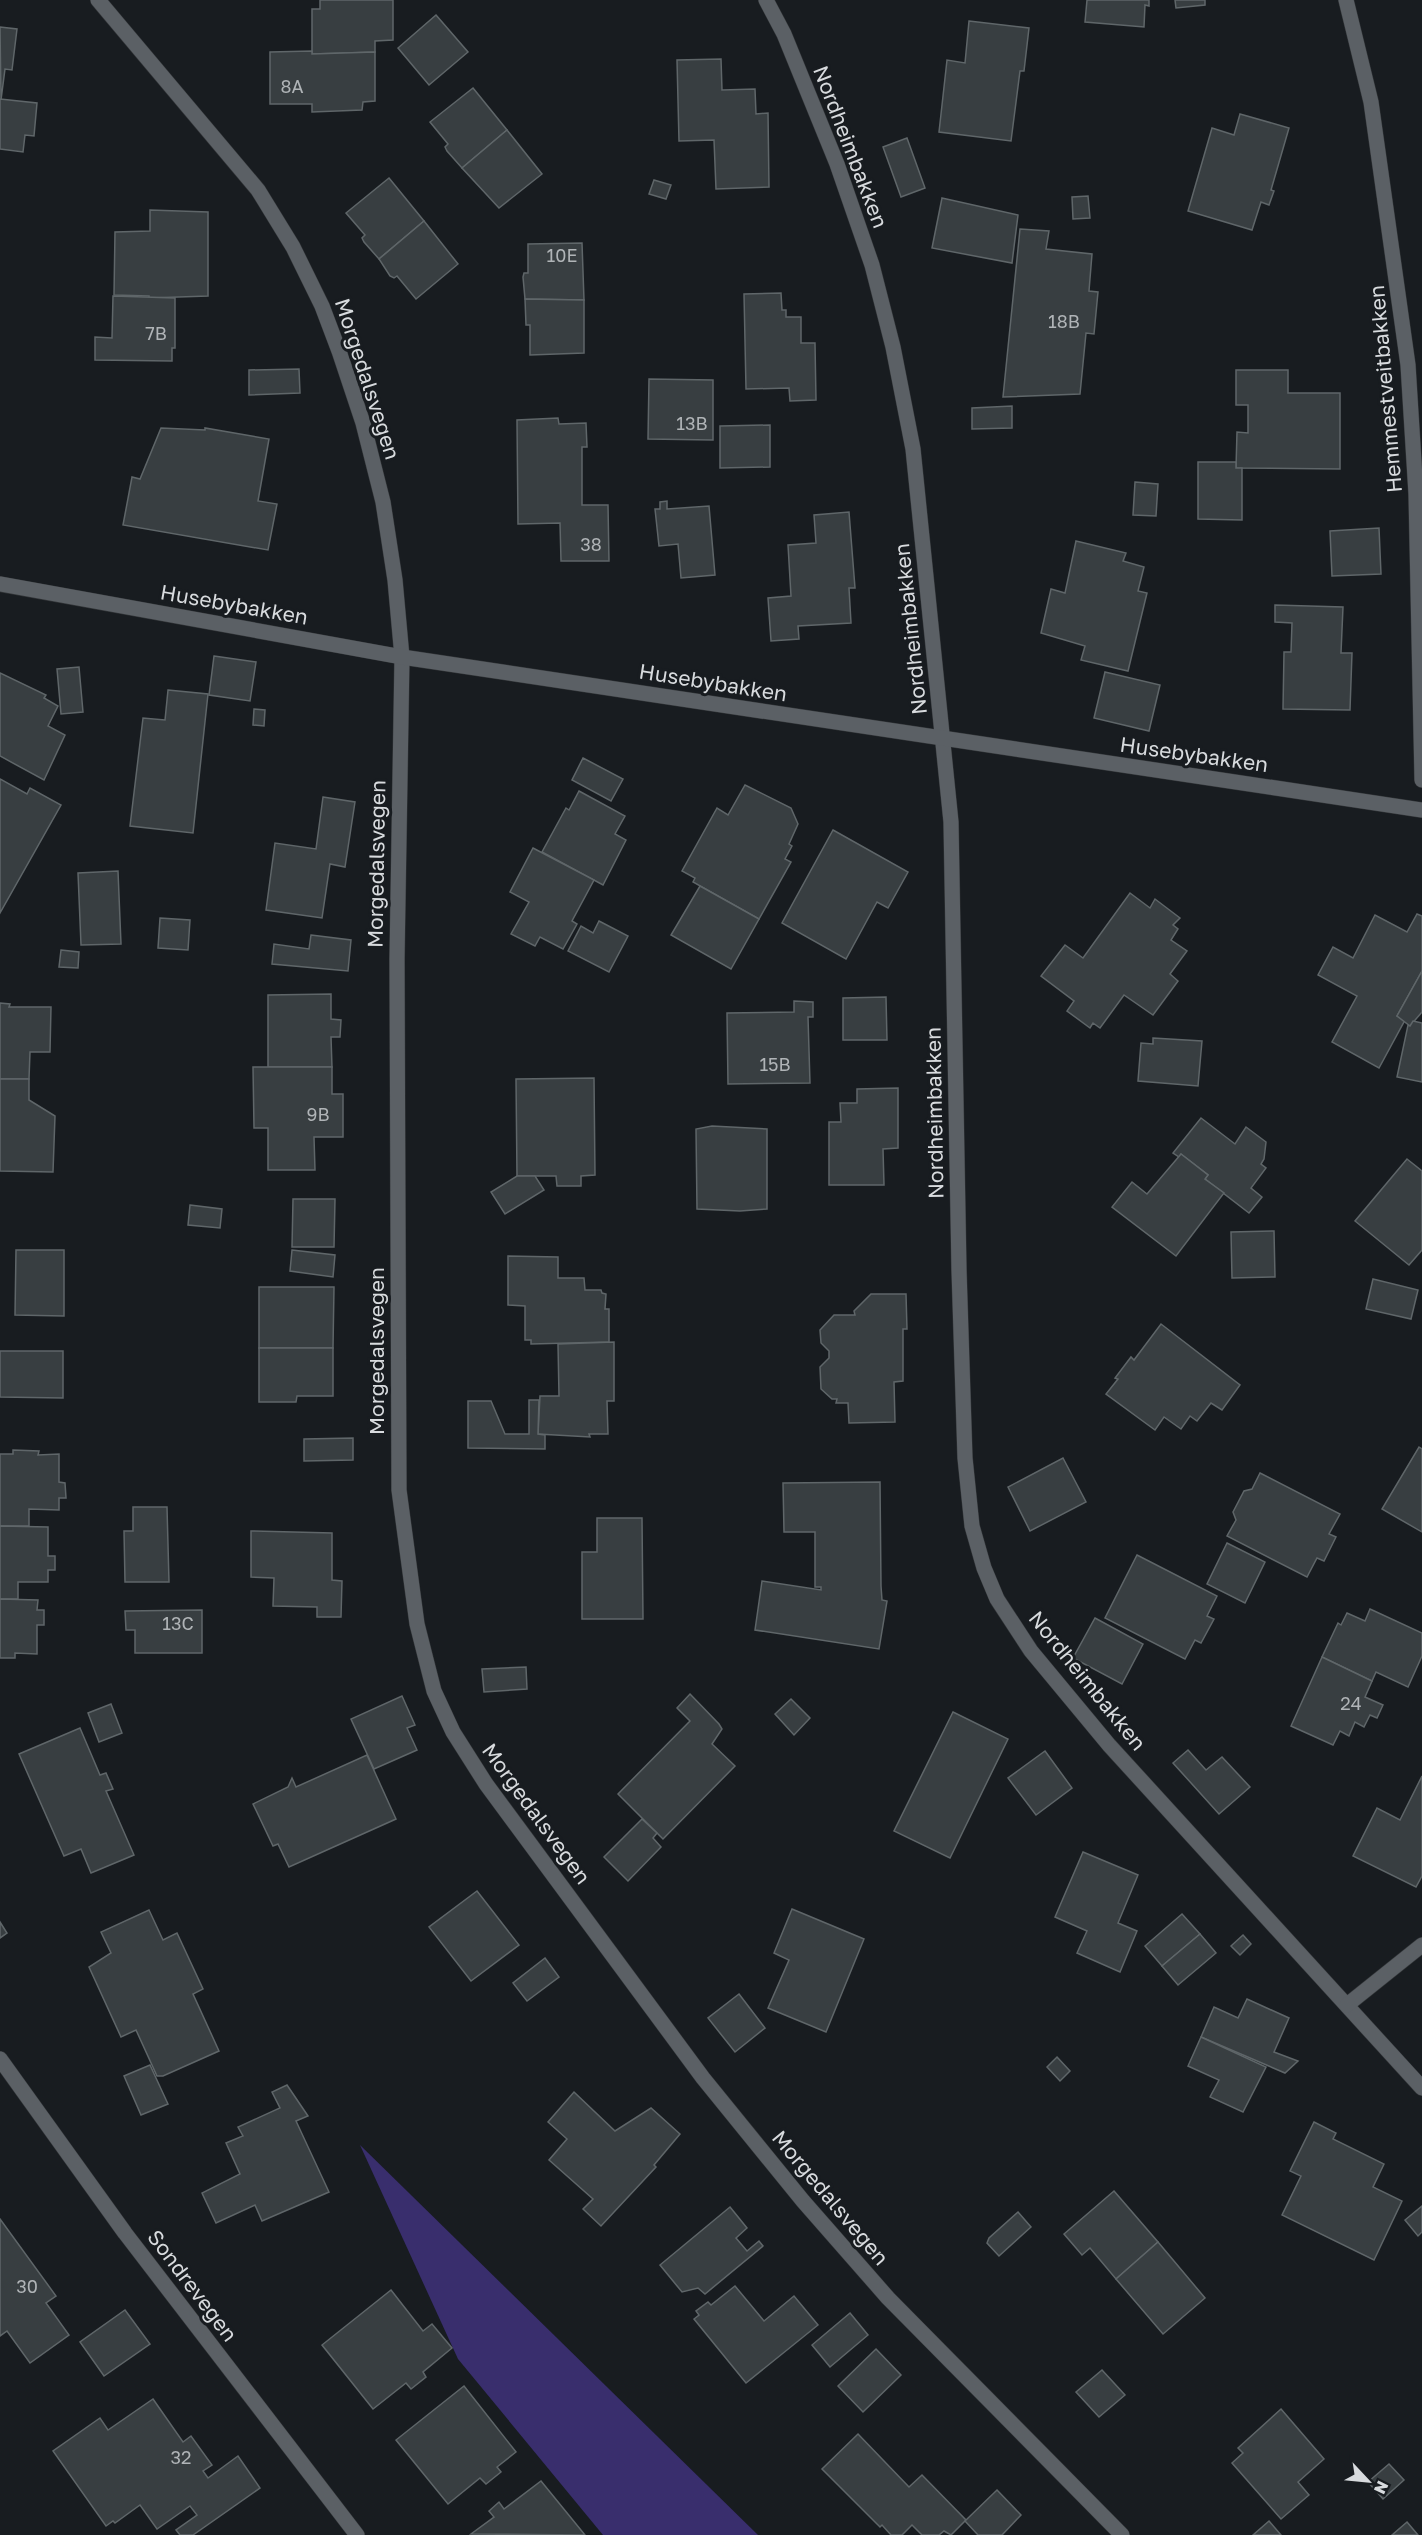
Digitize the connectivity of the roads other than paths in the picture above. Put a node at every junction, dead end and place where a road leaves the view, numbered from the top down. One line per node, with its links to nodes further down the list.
1 (98, 0): 5 (street, Morgedalsvegen)
2 (766, 0): 6 (street, Nordheimbakken)
3 (1346, 0): 7 (street, Hemmestveitbakken)
4 (0, 584): 5 (street, Husebybakken)
5 (402, 657): 6 (street, Husebybakken); 14 (street, Morgedalsvegen)
6 (943, 740): 8 (street, Husebybakken); 10 (street, Nordheimbakken)
7 (1422, 780)
8 (1422, 810)
9 (1422, 1945): 10 (street)
10 (1347, 2005): 12 (street, Nordheimbakken)
11 (0, 2059): 13 (street, Sondrevegen)
12 (1422, 2088)
13 (357, 2535)
14 (1122, 2535)

